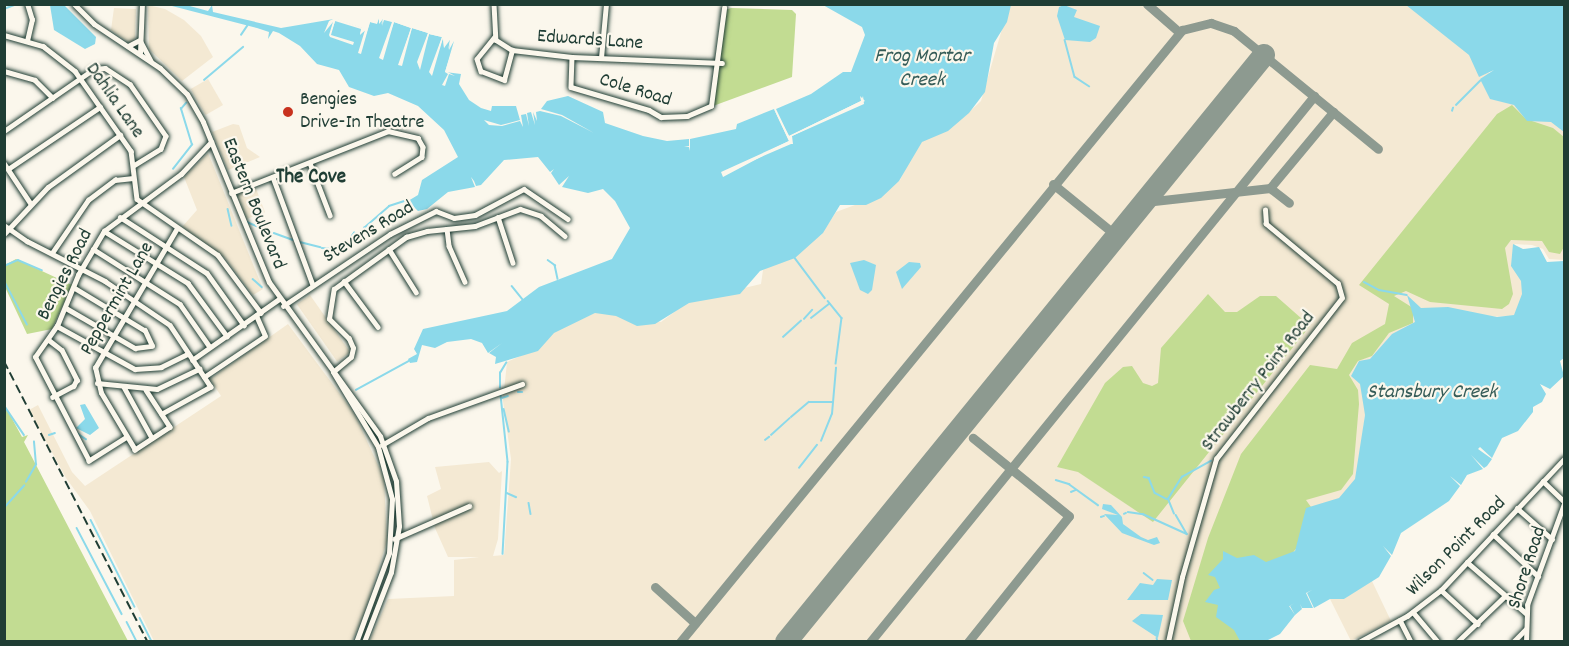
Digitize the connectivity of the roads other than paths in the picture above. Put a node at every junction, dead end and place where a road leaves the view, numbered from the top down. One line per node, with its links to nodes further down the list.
1 (27, 4): 10 (street)
2 (74, 4): 11 (main road, Eastern Boulevard)
3 (142, 4): 9 (street)
4 (494, 4): 8 (street)
5 (606, 4): 15 (street)
6 (724, 8): 17 (street)
7 (4, 35): 10 (street, Dahlia Lane)
8 (495, 37): 12 (street, Edwards Lane); 12 (street)
9 (140, 40): 11 (main road); 13 (street); 16 (street)
10 (27, 41): 19 (street, Dahlia Lane)
11 (128, 46): 13 (main road, Eastern Boulevard)
12 (512, 50): 14 (street, Edwards Lane)
13 (140, 53): 16 (main road, Eastern Boulevard)
14 (572, 57): 15 (street, Edwards Lane); 17 (street, Cole Road)
15 (601, 58): 17 (street, Edwards Lane)
16 (151, 61): 24 (main road, Eastern Boulevard)
17 (720, 63)
18 (4, 71): 20 (street)
19 (82, 78): 20 (street); 21 (street, Dahlia Lane); 27 (street)
20 (53, 98): 22 (street)
21 (100, 106): 23 (street, Dahlia Lane); 28 (street)
22 (4, 131)
23 (120, 135): 27 (street, Dahlia Lane); 34 (street)
24 (211, 142): 32 (main road, Eastern Boulevard); 33 (street, Bengies Road)
25 (4, 162): 28 (street)
26 (310, 162): 29 (street); 30 (street); 36 (street)
27 (135, 165): 31 (street, Dahlia Lane)
28 (8, 169): 34 (street)
29 (395, 174)
30 (273, 177): 32 (street); 57 (street)
31 (133, 178): 33 (street, Dahlia Lane); 50 (street)
32 (231, 193): 61 (main road, Eastern Boulevard)
33 (140, 203): 37 (street, Bengies Road); 41 (street)
34 (31, 204): 42 (street)
35 (1265, 210): 109 (street, Strawberry Point Road)
36 (330, 215)
37 (120, 217): 44 (street, Bengies Road); 47 (street)
38 (498, 218): 43 (street); 46 (street); 52 (street)
39 (568, 219): 57 (street, Stevens Road)
40 (4, 225): 42 (street)
41 (177, 228): 47 (street, Peppermint Lane); 64 (street)
42 (9, 229): 45 (street); 50 (street)
43 (447, 229): 49 (street); 56 (street)
44 (104, 231): 48 (street, Bengies Road); 51 (street)
45 (4, 234)
46 (565, 236)
47 (167, 246): 51 (street, Peppermint Lane); 66 (street)
48 (93, 249): 53 (street, Bengies Road); 54 (street)
49 (389, 249): 55 (street); 59 (street)
50 (52, 253): 53 (street)
51 (156, 262): 54 (street, Peppermint Lane); 70 (street)
52 (513, 263)
53 (82, 268): 58 (street, Bengies Road); 60 (street)
54 (146, 281): 60 (street, Peppermint Lane); 72 (street)
55 (344, 281): 68 (street); 77 (street)
56 (465, 282)
57 (313, 285): 62 (street, Stevens Road)
58 (74, 288): 63 (street, Bengies Road); 65 (street)
59 (416, 292)
60 (134, 299): 65 (street, Peppermint Lane); 74 (street)
61 (279, 299): 62 (main road, Eastern Boulevard); 64 (street)
62 (283, 306): 77 (main road, Eastern Boulevard)
63 (66, 308): 67 (street, Bengies Road); 69 (street)
64 (259, 314): 66 (street); 78 (street)
65 (123, 318): 69 (street, Peppermint Lane); 69 (street)
66 (244, 325): 70 (street)
67 (57, 326): 71 (street, Bengies Road); 73 (street)
68 (378, 327)
69 (113, 334): 73 (street, Peppermint Lane)
70 (228, 336): 72 (street)
71 (49, 340): 83 (street, Bengies Road); 83 (street)
72 (210, 347): 75 (street)
73 (102, 352): 74 (street); 79 (street, Peppermint Lane)
74 (188, 354): 75 (street)
75 (192, 360): 76 (street)
76 (199, 369): 78 (street); 82 (street)
77 (333, 372): 87 (main road, Eastern Boulevard)
78 (204, 377): 84 (street)
79 (97, 383): 81 (street); 85 (street, Peppermint Lane)
80 (522, 384): 87 (street)
81 (124, 387): 82 (street); 86 (street)
82 (146, 390): 84 (street)
83 (53, 397): 85 (street)
84 (162, 414): 86 (street)
85 (127, 437): 86 (street, Peppermint Lane)
86 (152, 438)
87 (381, 445): 94 (main road, Eastern Boulevard); 95 (main road, Eastern Boulevard)
88 (1564, 459): 89 (street, Wilson Point Road)
89 (1543, 481): 90 (street); 92 (street, Wilson Point Road)
90 (1564, 502): 96 (street, Shore Road)
91 (469, 506): 94 (street)
92 (1517, 508): 93 (street, Wilson Point Road); 96 (street)
93 (1493, 534): 97 (street, Wilson Point Road); 98 (street)
94 (398, 538): 95 (street); 108 (main road, Eastern Boulevard)
95 (391, 540): 107 (main road, Eastern Boulevard)
96 (1552, 540): 98 (street, Shore Road)
97 (1467, 562): 99 (street, Wilson Point Road); 100 (street)
98 (1538, 576): 102 (street, Shore Road)
99 (1441, 590): 101 (street, Wilson Point Road); 104 (street)
100 (1505, 596): 102 (street); 104 (street)
101 (1413, 612): 103 (street, Wilson Point Road); 112 (street)
102 (1527, 614): 105 (street, Shore Road)
103 (1400, 620): 106 (street); 110 (street, Wilson Point Road)
104 (1478, 624): 113 (street)
105 (1526, 629): 114 (street); 115 (street, Shore Road)
106 (1410, 640): 111 (street)
107 (356, 642)
108 (364, 642)
109 (1168, 642)
110 (1359, 642)
111 (1403, 642)
112 (1438, 642)
113 (1457, 642)
114 (1513, 642)
115 (1526, 642)

